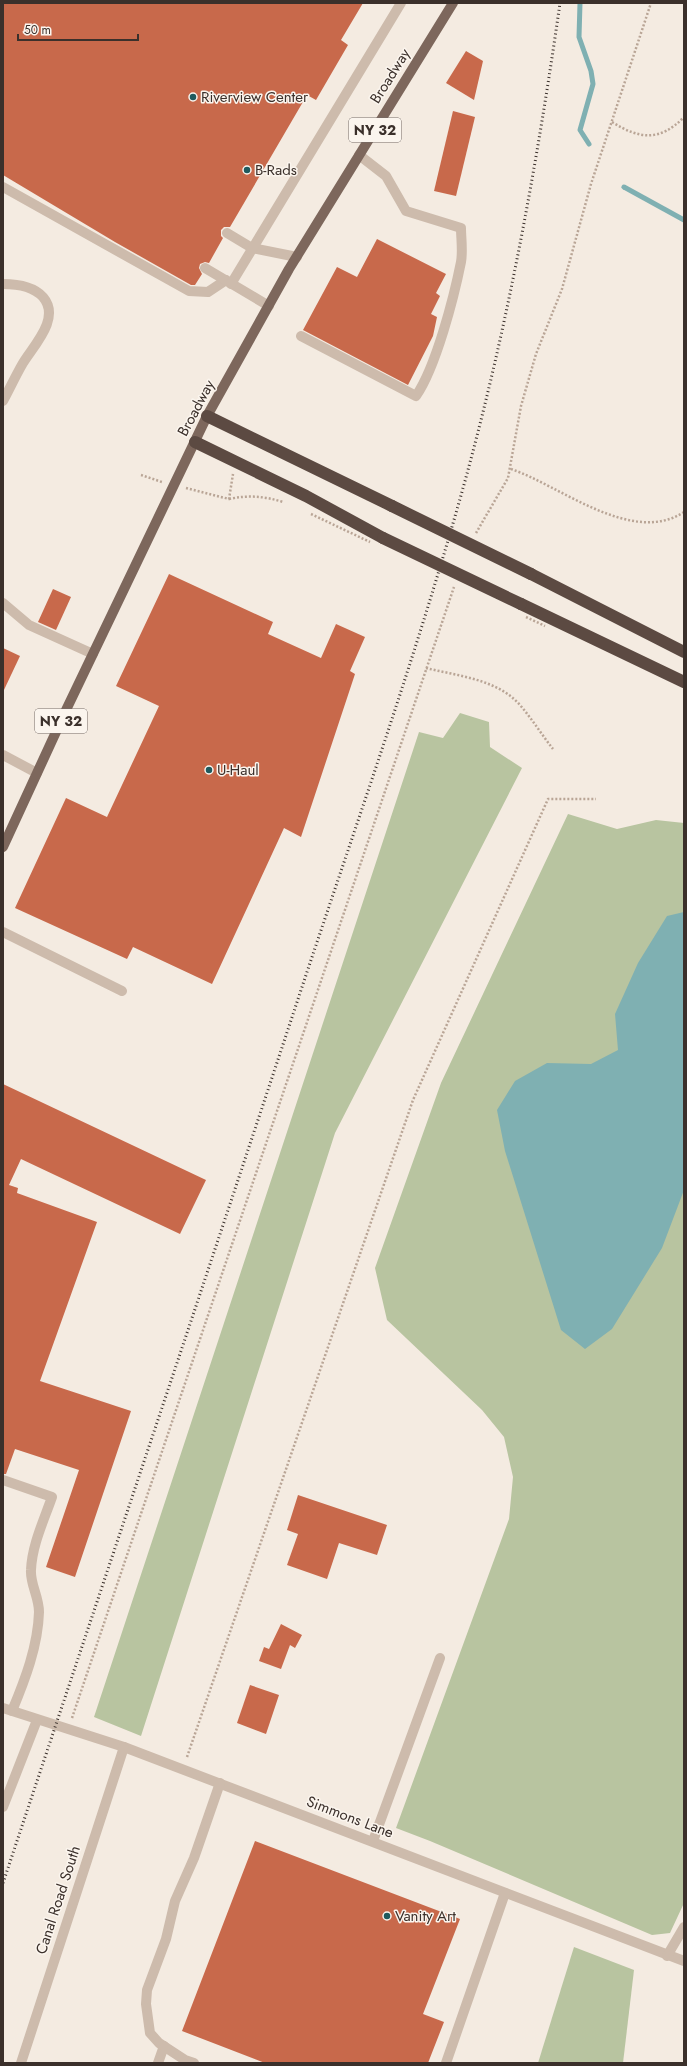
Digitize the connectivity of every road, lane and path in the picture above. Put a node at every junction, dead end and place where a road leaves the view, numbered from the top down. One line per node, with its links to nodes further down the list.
1 (401, 3): 9 (street)
2 (453, 3): 6 (main road, Broadway / NY 32)
3 (651, 3): 5 (path)
4 (684, 117): 5 (path)
5 (612, 122): 20 (path)
6 (359, 155): 10 (main road, Broadway / NY 32); 15 (street)
7 (3, 187): 12 (street)
8 (227, 233): 9 (street)
9 (252, 248): 10 (street); 12 (street)
10 (297, 257): 14 (main road, Broadway / NY 32)
11 (205, 268): 12 (street)
12 (228, 282): 14 (street)
13 (3, 284): 16 (street)
14 (269, 306): 17 (main road, Broadway / NY 32)
15 (301, 336)
16 (3, 401)
17 (208, 416): 18 (main road, Broadway / NY 32); 31 (highway, bridge)
18 (195, 442): 19 (highway); 22 (main road, Broadway / NY 32)
19 (235, 462): 23 (path); 34 (highway, bridge)
20 (511, 469): 26 (path); 28 (path)
21 (141, 476): 22 (path)
22 (174, 486): 23 (path); 32 (main road, Broadway / NY 32)
23 (229, 499): 24 (path)
24 (289, 503)
25 (305, 511): 27 (path)
26 (684, 512)
27 (311, 514)
28 (473, 540)
29 (456, 582): 33 (path)
30 (3, 603): 32 (street)
31 (684, 652)
32 (93, 654): 37 (main road, Broadway / NY 32)
33 (426, 668): 35 (path); 47 (path)
34 (684, 682)
35 (553, 749)
36 (3, 755): 37 (street)
37 (37, 773): 39 (main road, Broadway / NY 32)
38 (596, 799): 49 (path)
39 (6, 833): 40 (main road, Broadway / NY 32)
40 (3, 847)
41 (3, 932): 42 (street)
42 (122, 991)
43 (3, 1480): 45 (street)
44 (440, 1658): 52 (street)
45 (8, 1710): 46 (street, Simmons Lane)
46 (37, 1720): 47 (street, Simmons Lane); 51 (street)
47 (68, 1729): 48 (street, Simmons Lane)
48 (124, 1747): 49 (street, Simmons Lane); 58 (street, Canal Road South)
49 (183, 1769): 50 (street, Simmons Lane)
50 (220, 1783): 52 (street, Simmons Lane); 57 (street)
51 (3, 1807)
52 (373, 1841): 53 (street, Simmons Lane)
53 (505, 1892): 55 (street, Simmons Lane); 61 (street)
54 (684, 1926): 55 (street)
55 (667, 1956): 56 (street, Simmons Lane)
56 (684, 1961)
57 (164, 2046): 59 (street); 60 (street)
58 (21, 2063)
59 (158, 2063)
60 (194, 2063)
61 (446, 2063)

